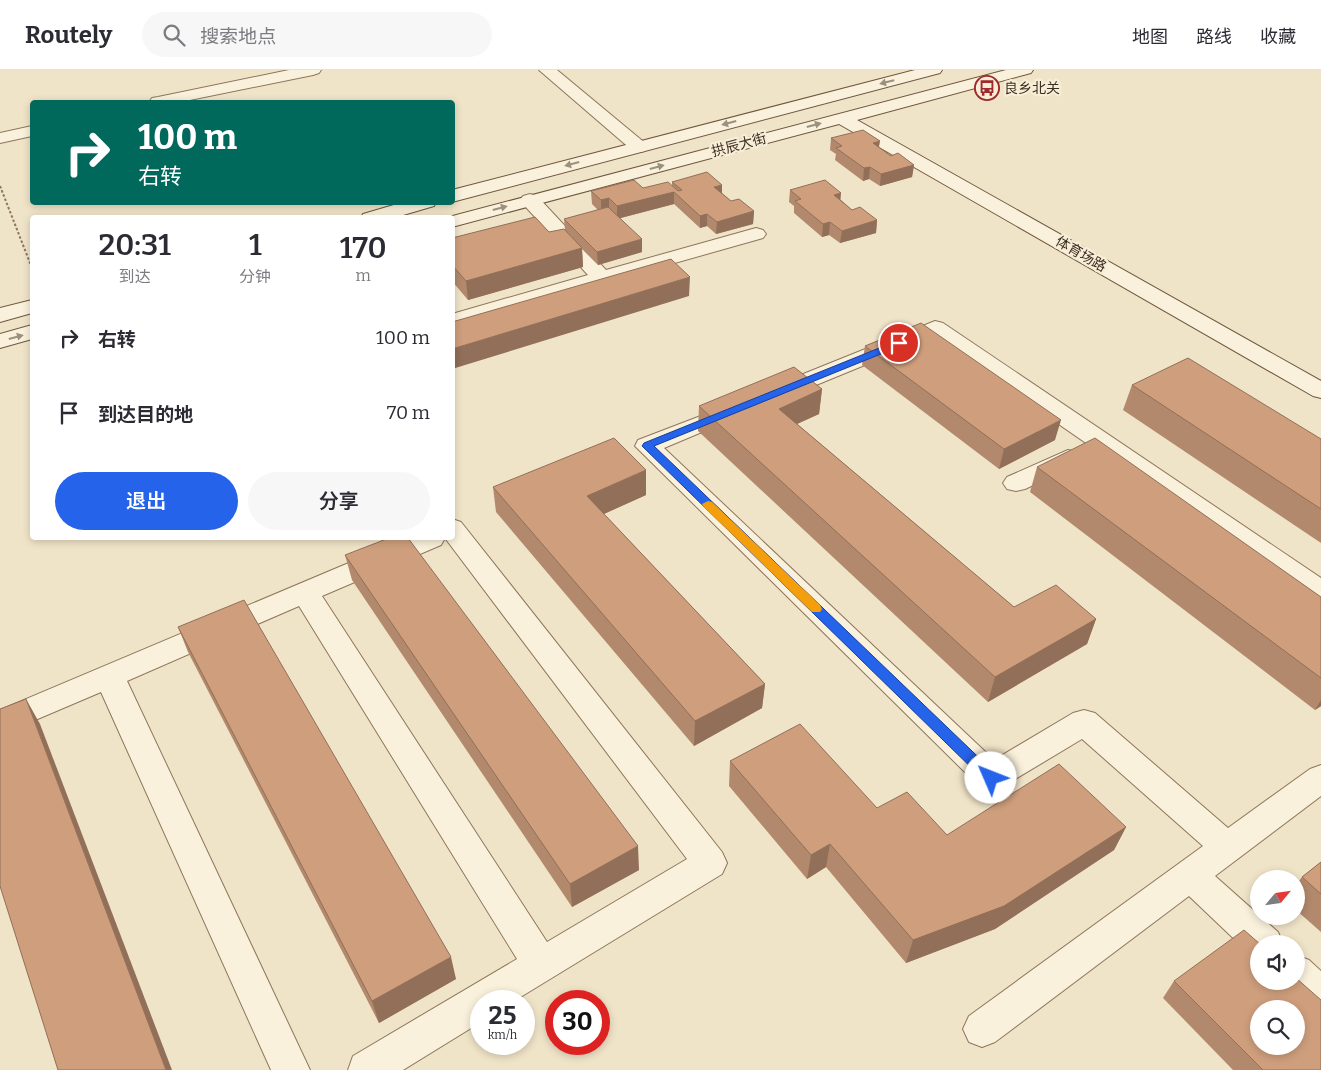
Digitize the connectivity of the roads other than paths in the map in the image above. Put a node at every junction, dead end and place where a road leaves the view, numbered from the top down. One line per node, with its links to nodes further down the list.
1 (313, 70): 5 (street)
2 (547, 70): 9 (street)
3 (934, 70): 9 (street, 拱辰大街, one-way to 9)
4 (1025, 70): 6 (street, 拱辰大街)
5 (168, 100)
6 (841, 118): 11 (street, 拱辰大街, one-way to 6); 22 (street, 体育场路)
7 (30, 131): 8 (street)
8 (0, 138)
9 (639, 147): 10 (street, 拱辰大街, one-way to 10)
10 (455, 195)
11 (530, 200): 14 (street, 拱辰大街, one-way to 11); 16 (street)
12 (416, 205): 13 (street)
13 (381, 215)
14 (455, 220)
15 (756, 234): 16 (street)
16 (602, 278): 19 (street)
17 (30, 307): 18 (street)
18 (0, 315)
19 (455, 320)
20 (30, 333): 21 (street, one-way to 20)
21 (0, 341)
22 (1321, 391)
23 (1101, 442): 24 (street); 28 (street); 32 (street)
24 (1016, 483)
25 (455, 531): 35 (street)
26 (427, 540): 27 (street)
27 (305, 592): 29 (street); 35 (street)
28 (1321, 592)
29 (110, 676): 30 (street); 39 (street)
30 (0, 723)
31 (1321, 778): 32 (street)
32 (1228, 847): 33 (street)
33 (1190, 875): 34 (street); 38 (street)
34 (1255, 935)
35 (540, 965): 40 (street)
36 (1305, 980): 37 (street)
37 (1321, 995)
38 (982, 1029)
39 (291, 1070)
40 (367, 1070)

